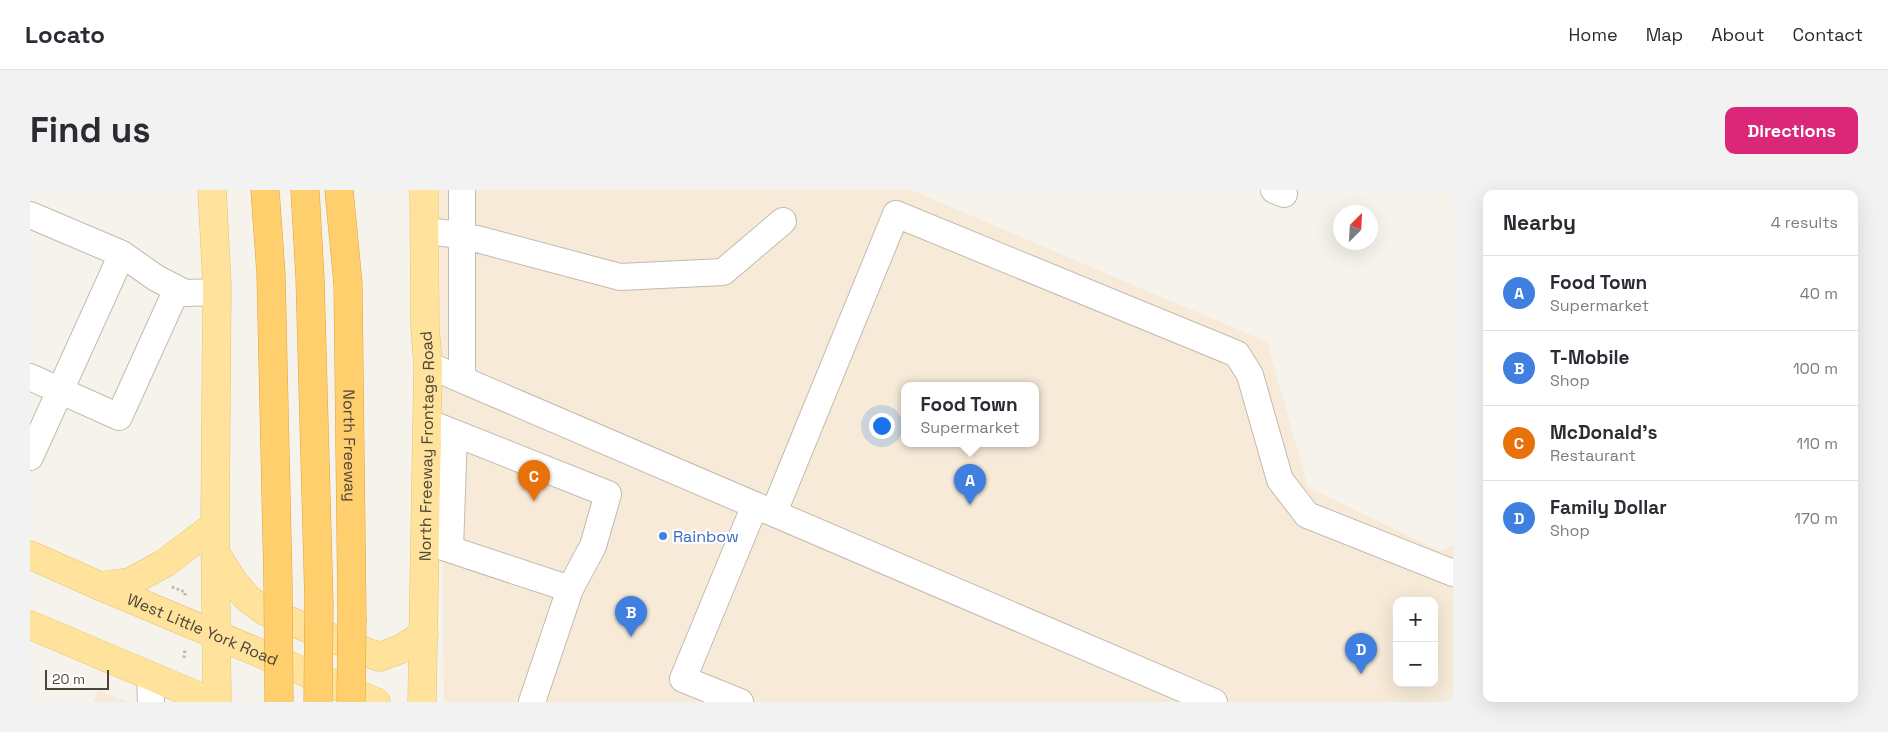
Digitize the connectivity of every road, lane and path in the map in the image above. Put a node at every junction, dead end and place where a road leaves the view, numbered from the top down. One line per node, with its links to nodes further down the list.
1 (212, 190): 13 (main road)
2 (265, 190): 35 (highway, bridge)
3 (305, 190): 36 (highway, bridge)
4 (339, 190): 37 (highway, North Freeway, bridge)
5 (424, 190): 9 (main road, North Freeway Frontage Road)
6 (462, 190): 10 (lane)
7 (30, 215): 11 (lane)
8 (783, 220): 10 (lane)
9 (424, 231): 10 (lane); 14 (main road, North Freeway Frontage Road)
10 (462, 235): 16 (lane)
11 (122, 254): 12 (lane); 17 (lane)
12 (177, 289): 13 (lane); 17 (lane)
13 (217, 292): 22 (main road)
14 (428, 365): 16 (lane); 18 (main road, North Freeway Frontage Road)
15 (30, 377): 17 (lane)
16 (462, 379): 21 (lane)
17 (60, 390): 20 (lane)
18 (427, 422): 19 (lane); 23 (main road, North Freeway Frontage Road)
19 (454, 433): 23 (lane); 28 (lane)
20 (30, 457)
21 (764, 508): 26 (lane); 41 (lane); 42 (lane)
22 (215, 525): 24 (main road); 27 (main road)
23 (438, 545): 28 (lane); 30 (main road, North Freeway Frontage Road)
24 (216, 554): 30 (main road); 31 (main road)
25 (30, 555): 27 (main road, West Little York Road)
26 (1452, 571)
27 (100, 586): 31 (main road, West Little York Road)
28 (570, 589): 40 (lane)
29 (30, 625): 32 (main road)
30 (424, 634): 39 (main road, North Freeway Frontage Road)
31 (217, 635): 34 (main road); 38 (main road, West Little York Road)
32 (150, 689): 33 (main road)
33 (212, 702)
34 (217, 702)
35 (279, 702)
36 (318, 702)
37 (351, 702)
38 (376, 702)
39 (422, 702)
40 (532, 702)
41 (740, 702)
42 (1214, 702)

